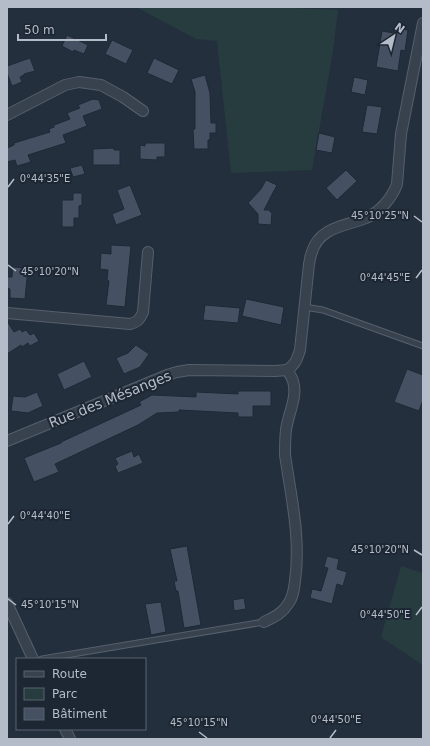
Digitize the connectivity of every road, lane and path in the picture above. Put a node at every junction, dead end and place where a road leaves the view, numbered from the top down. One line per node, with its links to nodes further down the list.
1 (423, 23): 5 (street)
2 (143, 111): 3 (street)
3 (7, 115)
4 (148, 252): 6 (street)
5 (304, 307): 7 (lane); 8 (street)
6 (7, 313)
7 (423, 346)
8 (287, 370): 9 (street, Rue des Mésanges); 11 (street)
9 (7, 441)
10 (7, 603): 12 (street)
11 (264, 622): 13 (lane)
12 (33, 658)
13 (48, 658)
14 (66, 730): 15 (street)
15 (70, 739)

